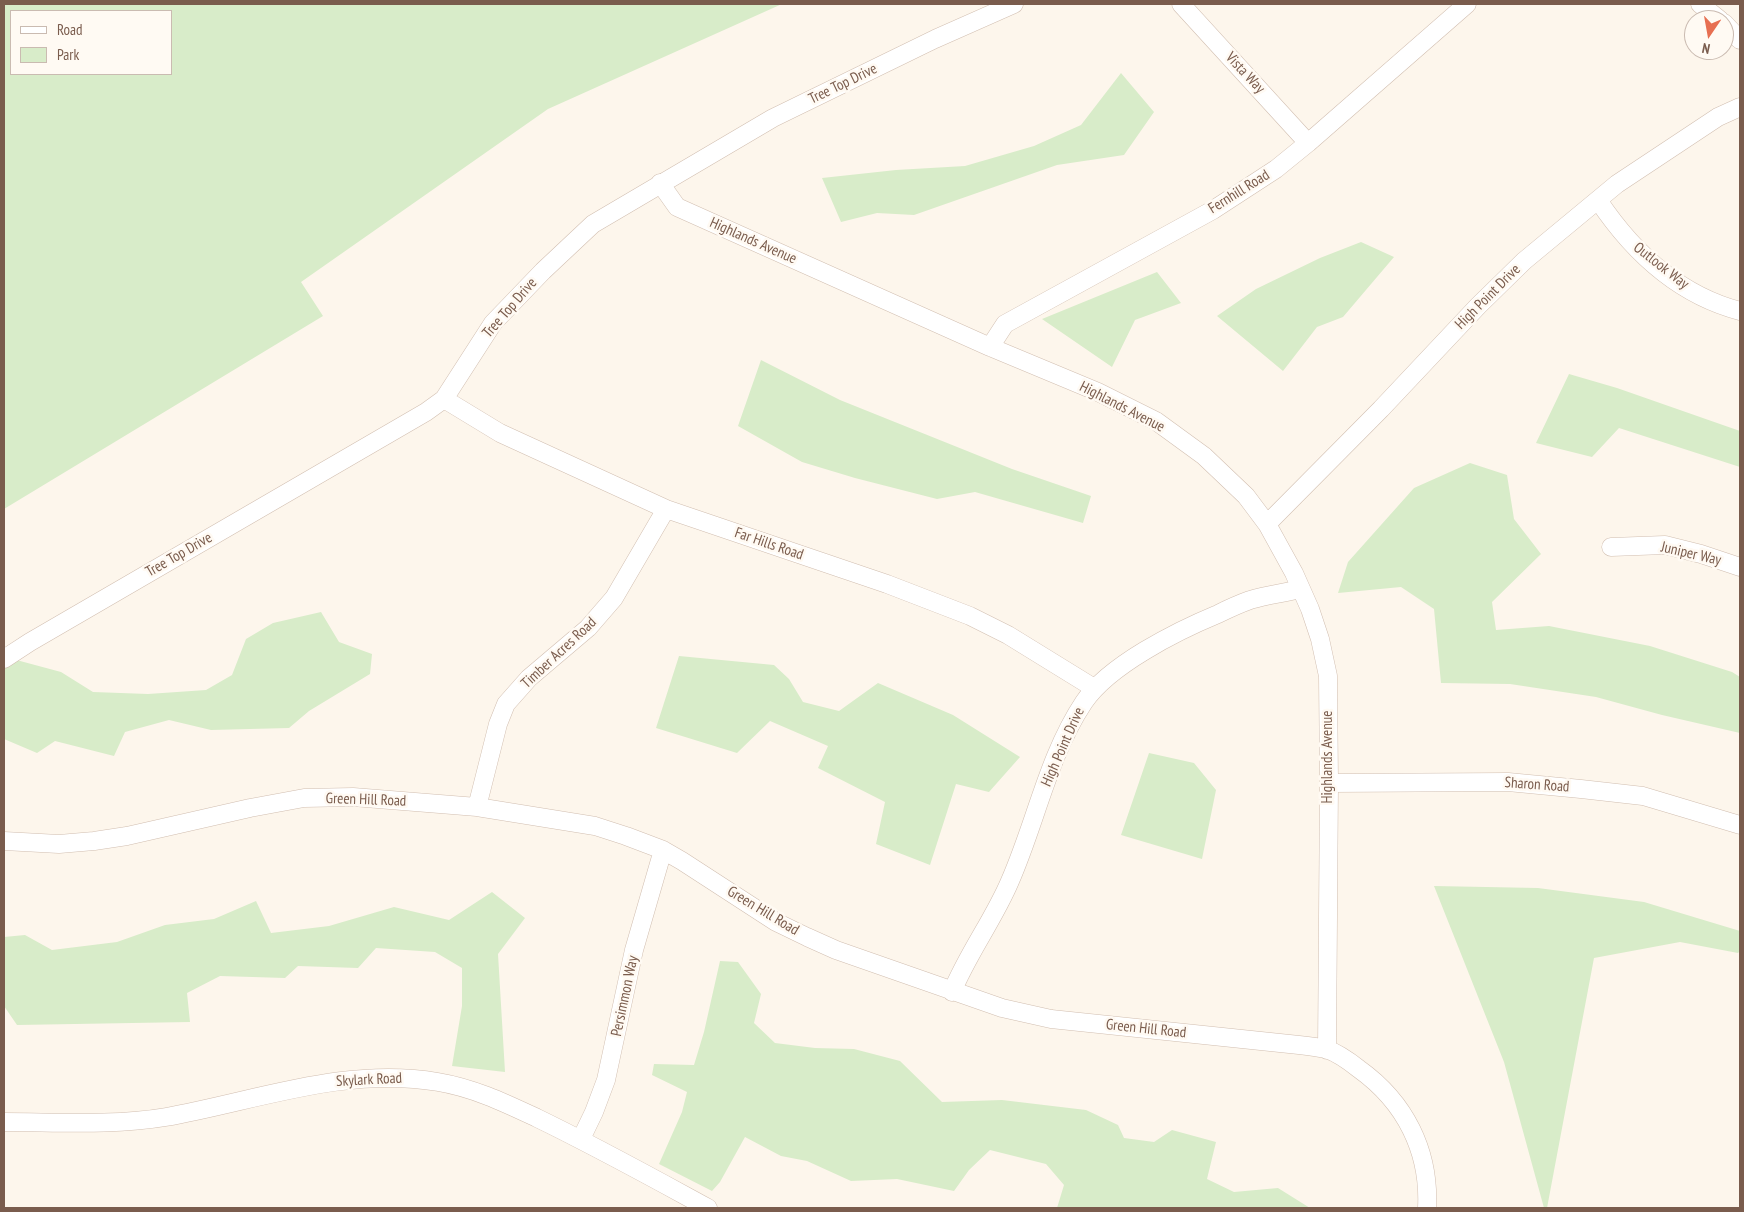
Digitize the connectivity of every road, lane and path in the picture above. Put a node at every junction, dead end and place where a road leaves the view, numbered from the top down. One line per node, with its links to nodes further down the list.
1 (1014, 4): 6 (street, Tree Top Drive)
2 (1181, 4): 5 (street, Vista Way)
3 (1467, 4): 5 (street, Fernhill Road)
4 (1740, 107): 7 (street, High Point Drive)
5 (1308, 143): 9 (street, Fernhill Road)
6 (660, 183): 9 (street, Highlands Avenue); 10 (street, Tree Top Drive)
7 (1598, 200): 8 (street, Outlook Way); 12 (street, High Point Drive)
8 (1740, 311)
9 (990, 347): 12 (street, Highlands Avenue)
10 (444, 399): 11 (street, Far Hills Road); 16 (street, Tree Top Drive)
11 (666, 509): 17 (street, Far Hills Road); 19 (street, Timber Acres Road)
12 (1267, 524): 15 (street, Highlands Avenue)
13 (1611, 547): 14 (street, Juniper Way)
14 (1740, 567)
15 (1302, 589): 17 (street, High Point Drive); 18 (street, Highlands Avenue)
16 (4, 659)
17 (1094, 688): 23 (street, High Point Drive)
18 (1329, 783): 20 (street, Sharon Road); 24 (street, Highlands Avenue)
19 (477, 807): 21 (street, Green Hill Road); 22 (street, Green Hill Road)
20 (1740, 825)
21 (4, 841)
22 (663, 850): 23 (street, Green Hill Road); 26 (street, Persimmon Way)
23 (952, 992): 24 (street, Green Hill Road)
24 (1326, 1050): 28 (street, Green Hill Road)
25 (4, 1122): 26 (street, Skylark Road)
26 (581, 1139): 27 (street, Skylark Road)
27 (708, 1208)
28 (1427, 1208)

